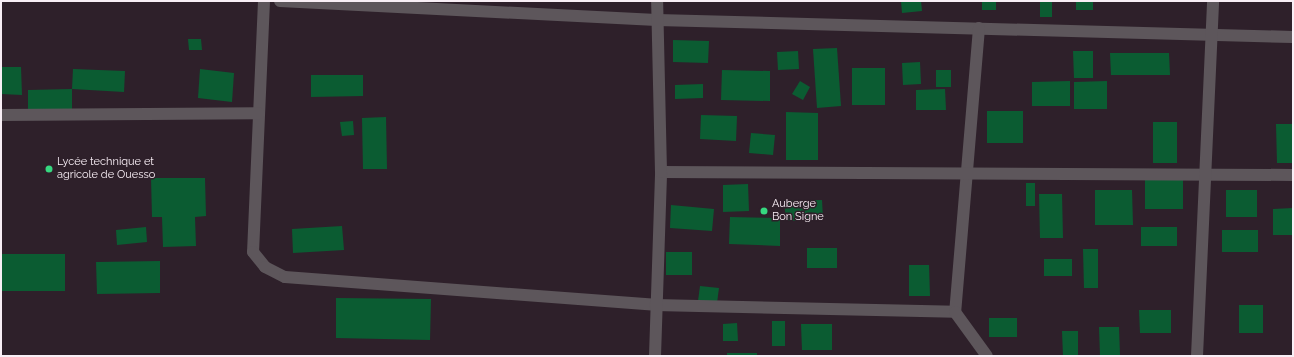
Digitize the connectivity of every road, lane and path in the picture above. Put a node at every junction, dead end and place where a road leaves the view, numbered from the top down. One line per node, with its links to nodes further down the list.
1 (264, 1): 9 (street)
2 (280, 1): 5 (street)
3 (657, 1): 5 (street)
4 (1213, 1): 7 (street)
5 (657, 20): 6 (street); 11 (street)
6 (979, 28): 7 (street); 12 (street)
7 (1212, 36): 8 (street); 13 (street)
8 (1293, 37)
9 (259, 113): 10 (street); 15 (street)
10 (1, 115)
11 (661, 172): 12 (street); 15 (street)
12 (967, 172): 13 (street); 16 (street)
13 (1207, 176): 14 (street); 19 (street)
14 (1293, 176)
15 (655, 305): 16 (street); 17 (street)
16 (955, 312): 18 (street)
17 (655, 356)
18 (987, 356)
19 (1197, 356)

